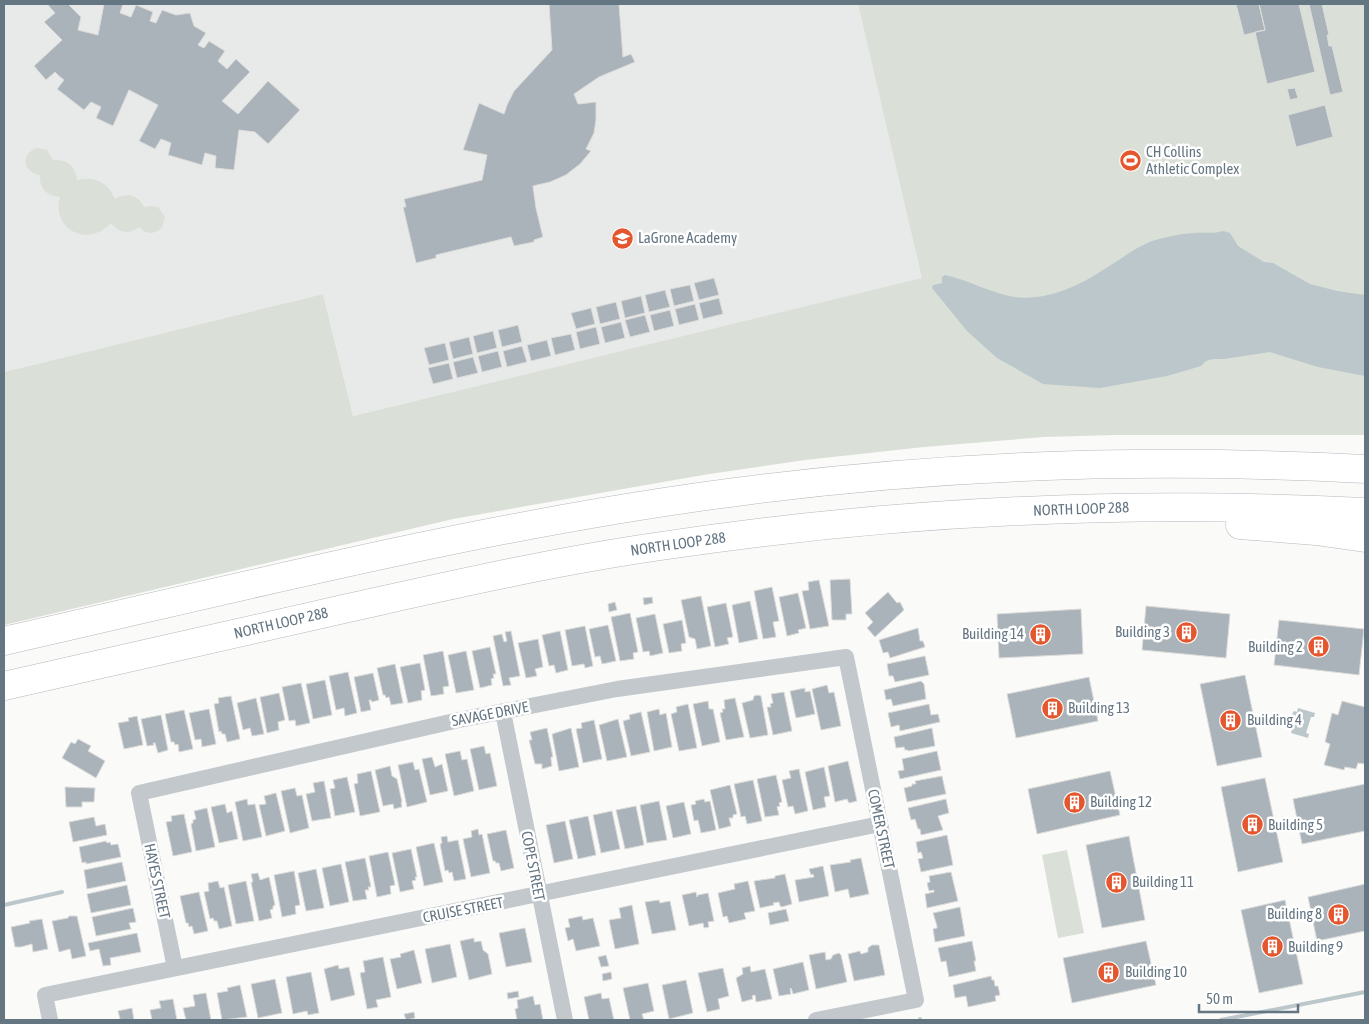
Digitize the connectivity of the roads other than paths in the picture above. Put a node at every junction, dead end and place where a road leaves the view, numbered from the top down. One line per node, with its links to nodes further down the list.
1 (1365, 451): 2 (highway)
2 (1184, 463): 3 (highway); 7 (highway)
3 (1365, 469)
4 (1038, 510): 5 (highway, NORTH LOOP 288); 6 (highway); 9 (highway, NORTH LOOP 288)
5 (1365, 512)
6 (1365, 538)
7 (4, 641)
8 (846, 657): 10 (street, SAVAGE DRIVE); 12 (street, COMER STREET)
9 (4, 686)
10 (503, 712): 11 (street, SAVAGE DRIVE); 13 (street, COPE STREET)
11 (139, 793): 14 (street, HAYES STREET)
12 (880, 824): 13 (street, CRUISE STREET); 17 (street, COMER STREET)
13 (539, 895): 14 (street, CRUISE STREET); 16 (street, COPE STREET)
14 (175, 968): 15 (street, CRUISE STREET)
15 (50, 1020)
16 (565, 1020)
17 (816, 1020)

